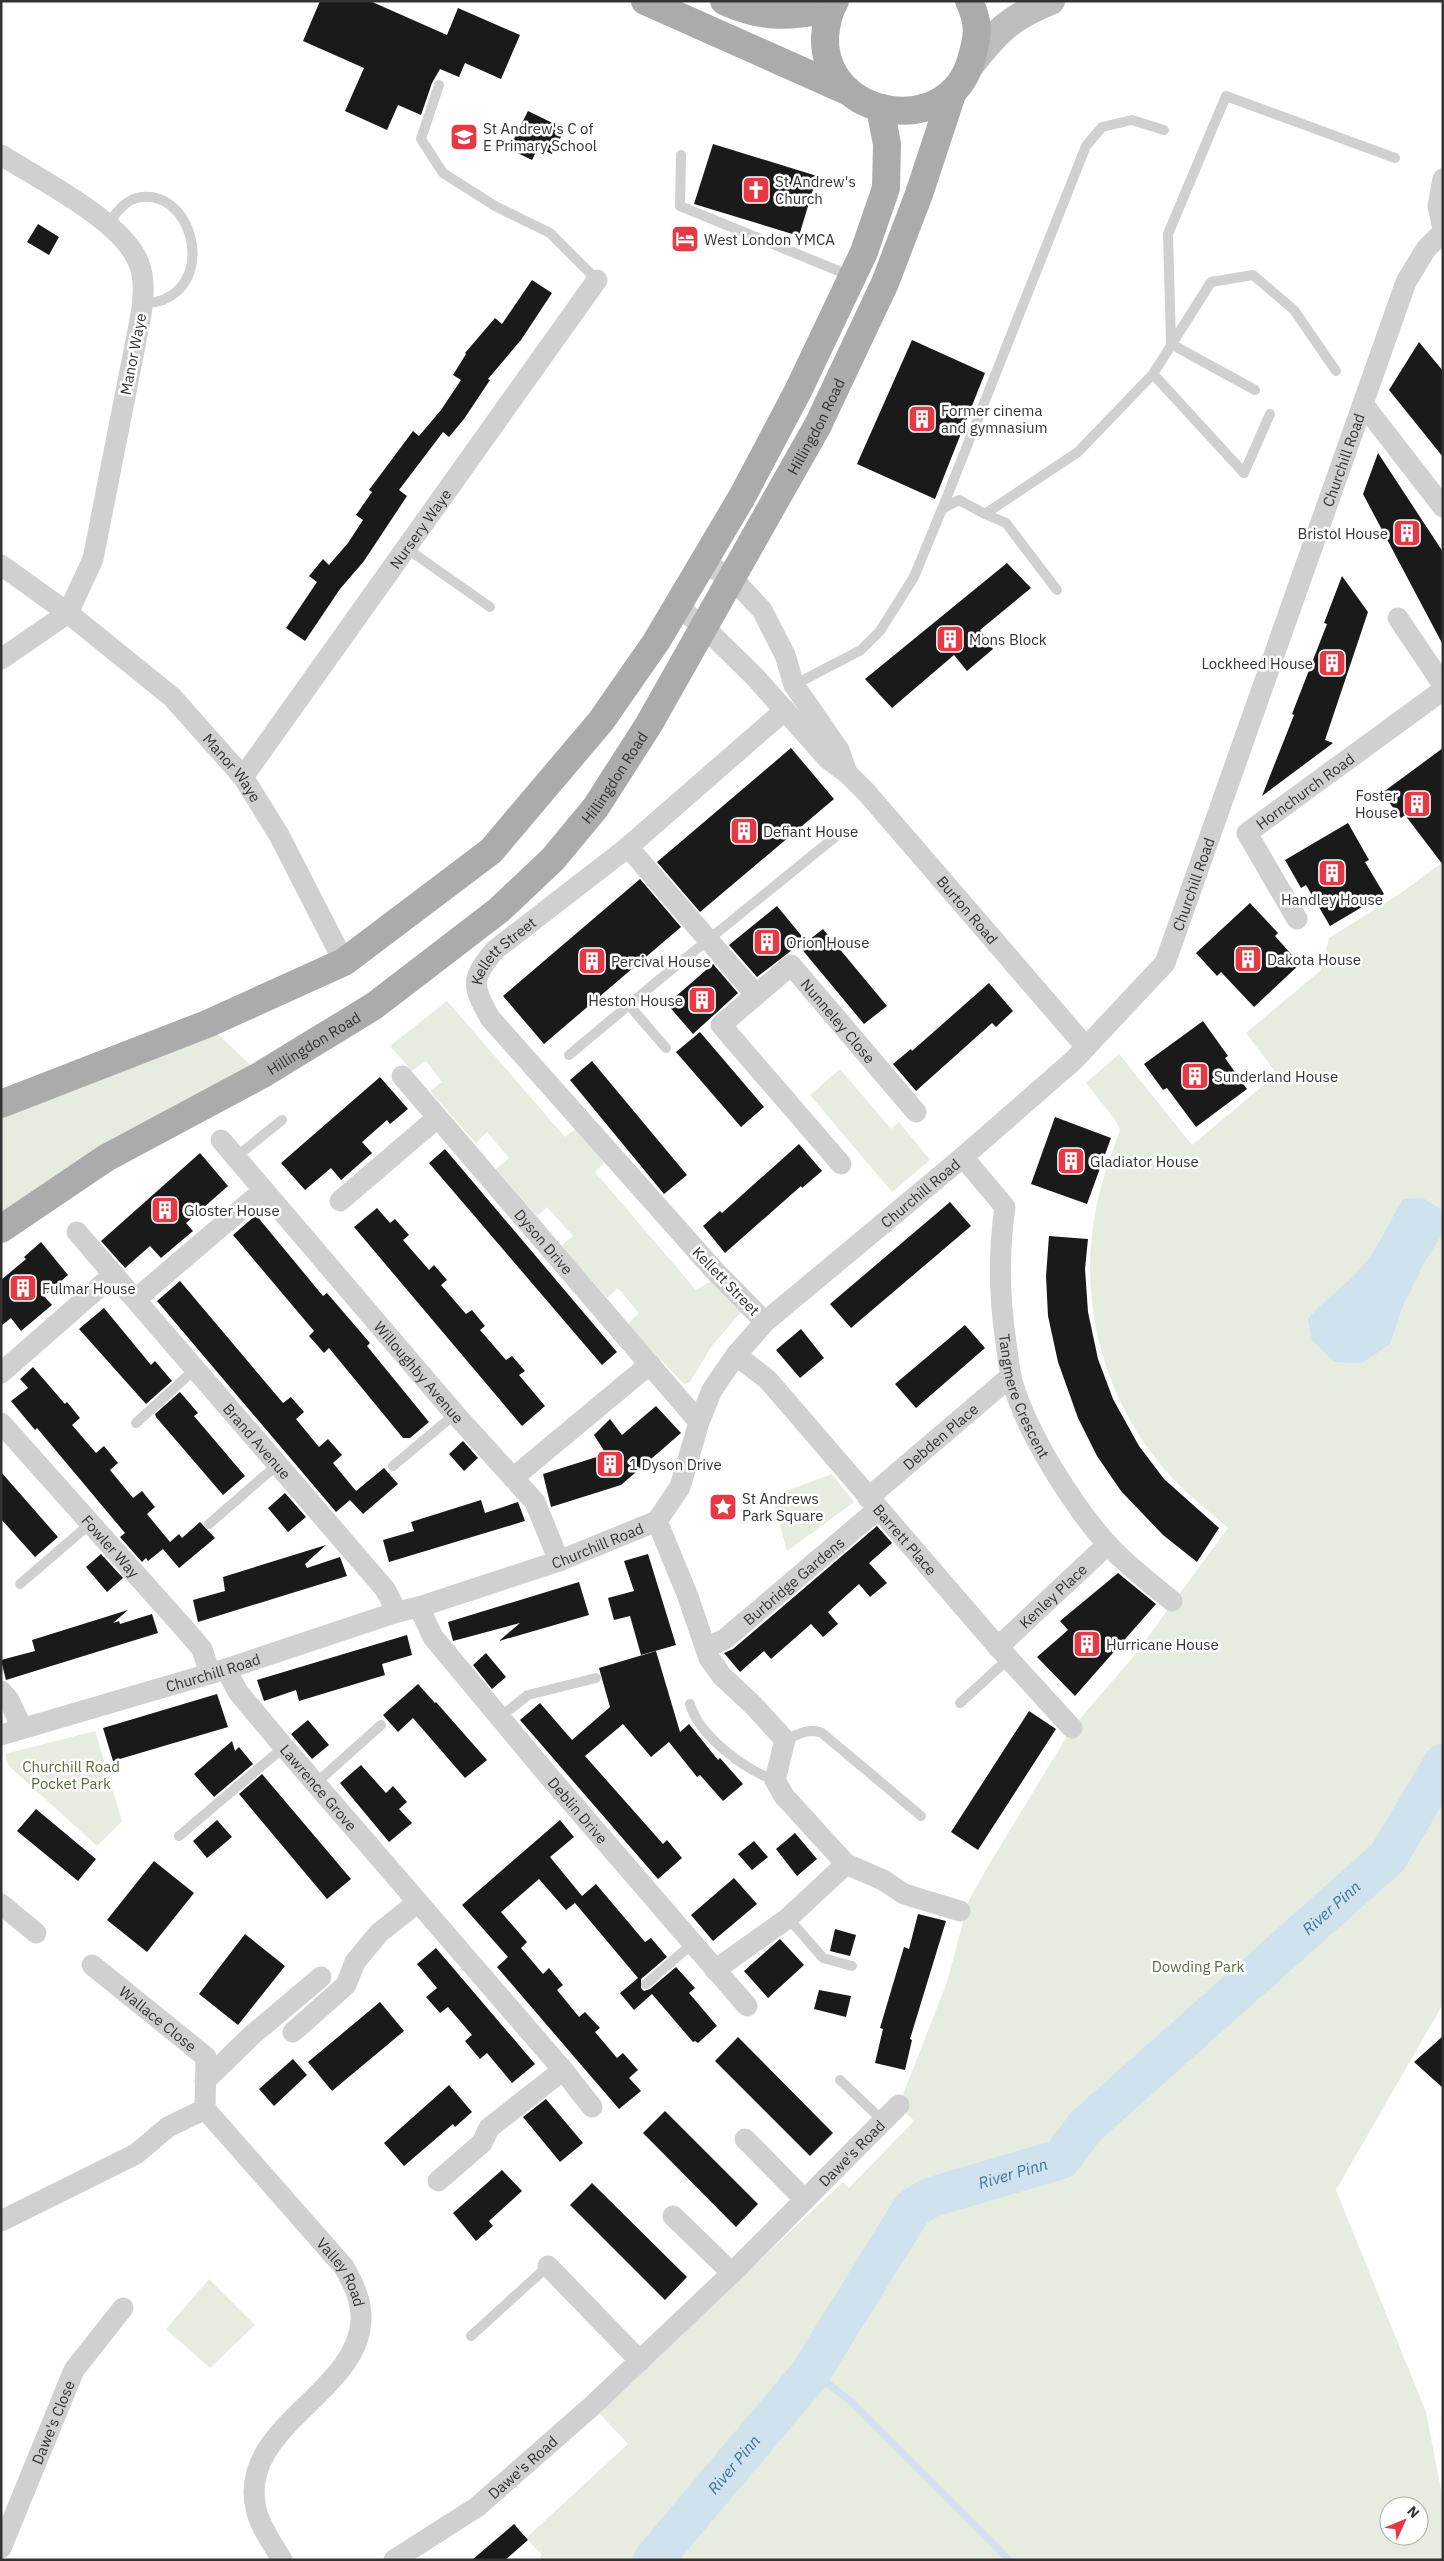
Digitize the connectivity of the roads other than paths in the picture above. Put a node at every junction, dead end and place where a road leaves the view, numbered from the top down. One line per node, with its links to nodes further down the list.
1 (645, 1): 8 (main road)
2 (724, 1): 5 (main road)
3 (969, 1): 6 (main road)
4 (1051, 1): 6 (main road)
5 (833, 5): 8 (main road)
6 (969, 67): 9 (main road)
7 (439, 85): 19 (lane)
8 (847, 91): 10 (main road)
9 (953, 91): 10 (main road); 33 (main road, Hillingdon Road)
10 (880, 108): 18 (main road, Hillingdon Road)
11 (1164, 130): 28 (lane)
12 (1, 155): 16 (street, Manor Waye)
13 (681, 155): 18 (lane)
14 (1395, 158): 21 (lane)
15 (1443, 179): 17 (street)
16 (108, 223): 20 (street, Manor Waye); 20 (lane)
17 (1443, 230): 25 (street, Churchill Road)
18 (852, 276): 31 (main road, Hillingdon Road)
19 (597, 280): 30 (street, Nursery Waye)
20 (143, 304): 37 (street, Manor Waye)
21 (1171, 344): 22 (lane); 23 (lane); 24 (lane)
22 (1336, 371)
23 (1153, 374): 26 (lane); 29 (lane)
24 (1255, 390)
25 (1363, 404): 27 (street); 54 (street, Churchill Road)
26 (1270, 414)
27 (1443, 507)
28 (942, 509): 29 (lane); 41 (lane)
29 (985, 514): 34 (lane)
30 (406, 548): 35 (lane); 46 (street, Nursery Waye)
31 (704, 564): 33 (street, Burton Road); 36 (main road, Hillingdon Road)
32 (1, 565): 37 (street)
33 (731, 577): 39 (main road, Hillingdon Road); 41 (street, Burton Road)
34 (1057, 590)
35 (490, 607)
36 (678, 607): 39 (street, Burton Road); 51 (main road, Hillingdon Road)
37 (68, 614): 40 (street); 46 (street, Manor Waye)
38 (1398, 618): 42 (street)
39 (705, 628): 44 (street, Burton Road); 68 (main road, Hillingdon Road)
40 (1, 659)
41 (794, 685): 45 (street, Burton Road)
42 (1443, 685)
43 (1443, 690): 49 (street, Hornchurch Road)
44 (785, 710): 45 (street, Burton Road); 48 (street, Kellett Street)
45 (848, 773): 54 (street, Burton Road)
46 (243, 777): 51 (street, Manor Waye)
47 (840, 833): 50 (lane)
48 (628, 847): 50 (street); 72 (street, Kellett Street)
49 (1297, 919)
50 (708, 942): 52 (street); 53 (lane)
51 (344, 962): 58 (main road, Hillingdon Road)
52 (756, 995): 59 (street, Nunneley Close); 65 (street, Nunneley Close)
53 (628, 1004): 55 (lane); 56 (lane)
54 (1086, 1047): 64 (street, Churchill Road)
55 (666, 1048)
56 (569, 1055)
57 (402, 1076): 60 (street, Dyson Drive)
58 (1, 1104)
59 (916, 1112)
60 (437, 1118): 67 (street); 74 (street, Dyson Drive)
61 (282, 1120): 63 (lane)
62 (221, 1140): 63 (street, Willoughby Avenue)
63 (236, 1157): 66 (street, Willoughby Avenue)
64 (963, 1157): 72 (street, Churchill Road); 77 (street, Tangmere Crescent)
65 (841, 1164)
66 (264, 1190): 71 (street); 78 (street, Willoughby Avenue)
67 (340, 1201)
68 (1, 1229)
69 (77, 1232): 70 (street, Brand Avenue)
70 (114, 1274): 71 (street, Brand Avenue); 76 (street)
71 (136, 1299): 75 (street, Brand Avenue)
72 (766, 1322): 73 (street, Churchill Road)
73 (736, 1355): 79 (street, Churchill Road); 85 (street, Barrett Place)
74 (650, 1364): 79 (street, Dyson Drive); 84 (street)
75 (195, 1369): 80 (lane); 82 (street, Brand Avenue)
76 (1, 1373)
77 (1011, 1376): 85 (street, Debden Place); 89 (street, Tangmere Crescent)
78 (455, 1414): 83 (lane); 84 (street, Willoughby Avenue)
79 (699, 1422): 86 (street, Churchill Road)
80 (136, 1423)
81 (2, 1424): 87 (street, Fowler Way)
82 (277, 1465): 88 (lane); 94 (street, Brand Avenue)
83 (393, 1466)
84 (514, 1478): 90 (street, Willoughby Avenue)
85 (873, 1503): 95 (street, Burbridge Gardens); 96 (street, Barrett Place)
86 (657, 1521): 90 (street, Churchill Road); 95 (street)
87 (92, 1522): 91 (lane); 97 (street, Fowler Way)
88 (209, 1524)
89 (1108, 1544): 92 (street, Tangmere Crescent); 96 (street, Kenley Place)
90 (558, 1561): 93 (street, Churchill Road)
91 (20, 1584)
92 (1172, 1601)
93 (419, 1607): 94 (street, Churchill Road); 102 (street, Deblin Drive)
94 (397, 1612): 97 (street, Churchill Road)
95 (706, 1648): 107 (street)
96 (1003, 1653): 100 (lane); 105 (street, Barrett Place)
97 (218, 1671): 104 (street, Churchill Road); 108 (street, Lawrence Grove)
98 (596, 1678): 102 (lane)
99 (1, 1691): 104 (street)
100 (960, 1703)
101 (690, 1704): 109 (lane)
102 (500, 1717): 119 (street, Deblin Drive)
103 (381, 1725): 110 (lane)
104 (22, 1728): 106 (street, Churchill Road)
105 (1072, 1728)
106 (1, 1735)
107 (785, 1740): 109 (street); 111 (lane)
108 (284, 1747): 110 (street, Lawrence Grove); 112 (lane)
109 (775, 1780): 113 (street)
110 (315, 1784): 114 (street, Lawrence Grove)
111 (921, 1816)
112 (179, 1836)
113 (846, 1864): 116 (street); 117 (street)
114 (418, 1902): 126 (street); 127 (street, Lawrence Grove)
115 (1, 1904): 118 (street)
116 (960, 1911)
117 (788, 1918): 121 (lane); 122 (street)
118 (36, 1933)
119 (692, 1944): 122 (street, Deblin Drive); 124 (lane)
120 (92, 1965): 129 (street, Wallace Close)
121 (852, 1966)
122 (715, 1970): 125 (street, Deblin Drive)
123 (321, 1976): 129 (street)
124 (646, 1984)
125 (746, 2006)
126 (293, 2032)
127 (563, 2070): 131 (street, Lawrence Grove); 135 (street)
128 (840, 2080): 133 (lane)
129 (205, 2081): 132 (street)
130 (899, 2105): 133 (street, Dawe's Road)
131 (592, 2107)
132 (205, 2109): 138 (street); 145 (street, Valley Road)
133 (883, 2121): 136 (street, Dawe's Road)
134 (745, 2140): 136 (street)
135 (438, 2181)
136 (804, 2200): 140 (street, Dawe's Road)
137 (673, 2216): 140 (street)
138 (1, 2221)
139 (548, 2266): 142 (lane); 143 (street)
140 (732, 2273): 143 (street, Dawe's Road)
141 (123, 2308): 144 (street, Dawe's Close)
142 (470, 2336)
143 (640, 2362): 146 (street, Dawe's Road)
144 (1, 2548)
145 (282, 2560)
146 (394, 2560)

